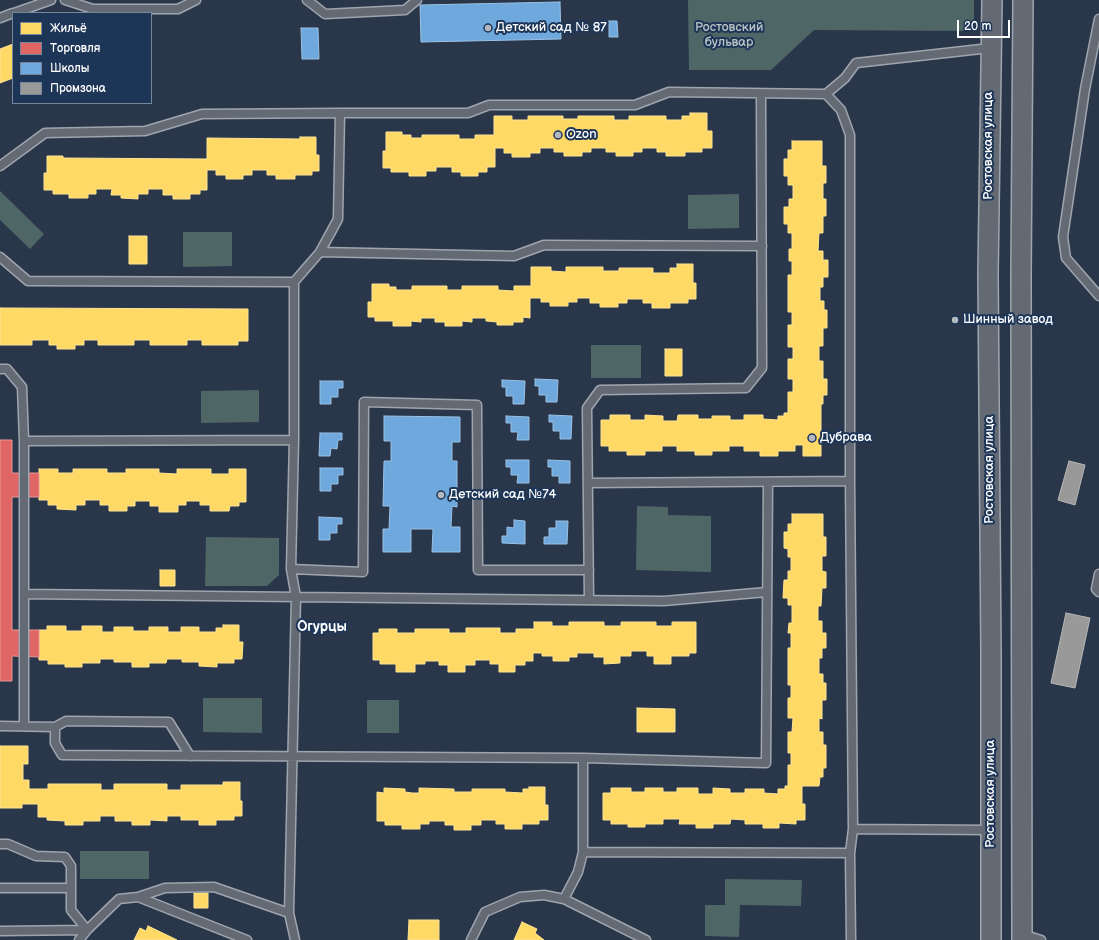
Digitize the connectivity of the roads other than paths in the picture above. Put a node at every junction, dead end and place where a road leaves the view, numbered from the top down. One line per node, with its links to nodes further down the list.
1 (51, 0): 8 (lane)
2 (65, 0): 3 (lane)
3 (196, 0)
4 (307, 0): 5 (lane)
5 (417, 0)
6 (992, 0): 12 (street, Ростовская улица)
7 (1023, 0): 44 (street)
8 (16, 12)
9 (12, 13): 10 (lane)
10 (0, 18)
11 (1099, 19): 21 (lane)
12 (990, 48): 14 (lane); 43 (street, Ростовская улица)
13 (761, 94): 14 (lane); 15 (lane); 17 (lane)
14 (826, 94): 25 (lane)
15 (340, 113): 16 (lane); 18 (lane)
16 (0, 166)
17 (762, 246): 18 (lane); 27 (lane)
18 (320, 252): 20 (lane)
19 (0, 257): 20 (lane)
20 (294, 282): 23 (lane)
21 (1099, 296)
22 (0, 369): 24 (lane)
23 (294, 440): 24 (lane); 28 (lane)
24 (24, 441): 33 (lane)
25 (850, 481): 26 (lane); 42 (lane)
26 (768, 482): 27 (lane); 31 (lane)
27 (588, 483): 29 (lane)
28 (292, 569): 29 (lane); 34 (lane)
29 (589, 570): 35 (lane)
30 (1099, 574): 32 (lane)
31 (767, 592): 35 (lane); 41 (lane)
32 (1099, 592)
33 (24, 594): 34 (lane); 37 (lane)
34 (296, 596): 35 (lane); 40 (lane)
35 (589, 600)
36 (0, 726): 37 (lane)
37 (24, 726): 38 (lane)
38 (55, 727): 39 (lane); 39 (lane)
39 (190, 756): 40 (lane)
40 (293, 758): 41 (lane); 52 (lane)
41 (582, 758): 46 (lane)
42 (853, 829): 43 (lane); 47 (lane)
43 (991, 830): 44 (street); 62 (street, Ростовская улица)
44 (1022, 830): 55 (street)
45 (0, 844): 49 (lane)
46 (582, 852): 47 (lane); 51 (lane)
47 (850, 853): 61 (lane)
48 (0, 888): 49 (lane)
49 (71, 888): 54 (lane)
50 (138, 897): 52 (lane); 54 (lane); 57 (lane)
51 (564, 900): 59 (lane); 60 (lane)
52 (289, 913): 58 (lane)
53 (0, 930): 54 (lane)
54 (87, 930): 56 (lane)
55 (1022, 937): 63 (lane)
56 (79, 940)
57 (247, 940)
58 (295, 940)
59 (471, 940)
60 (646, 940)
61 (851, 940)
62 (991, 940)
63 (1041, 940)

